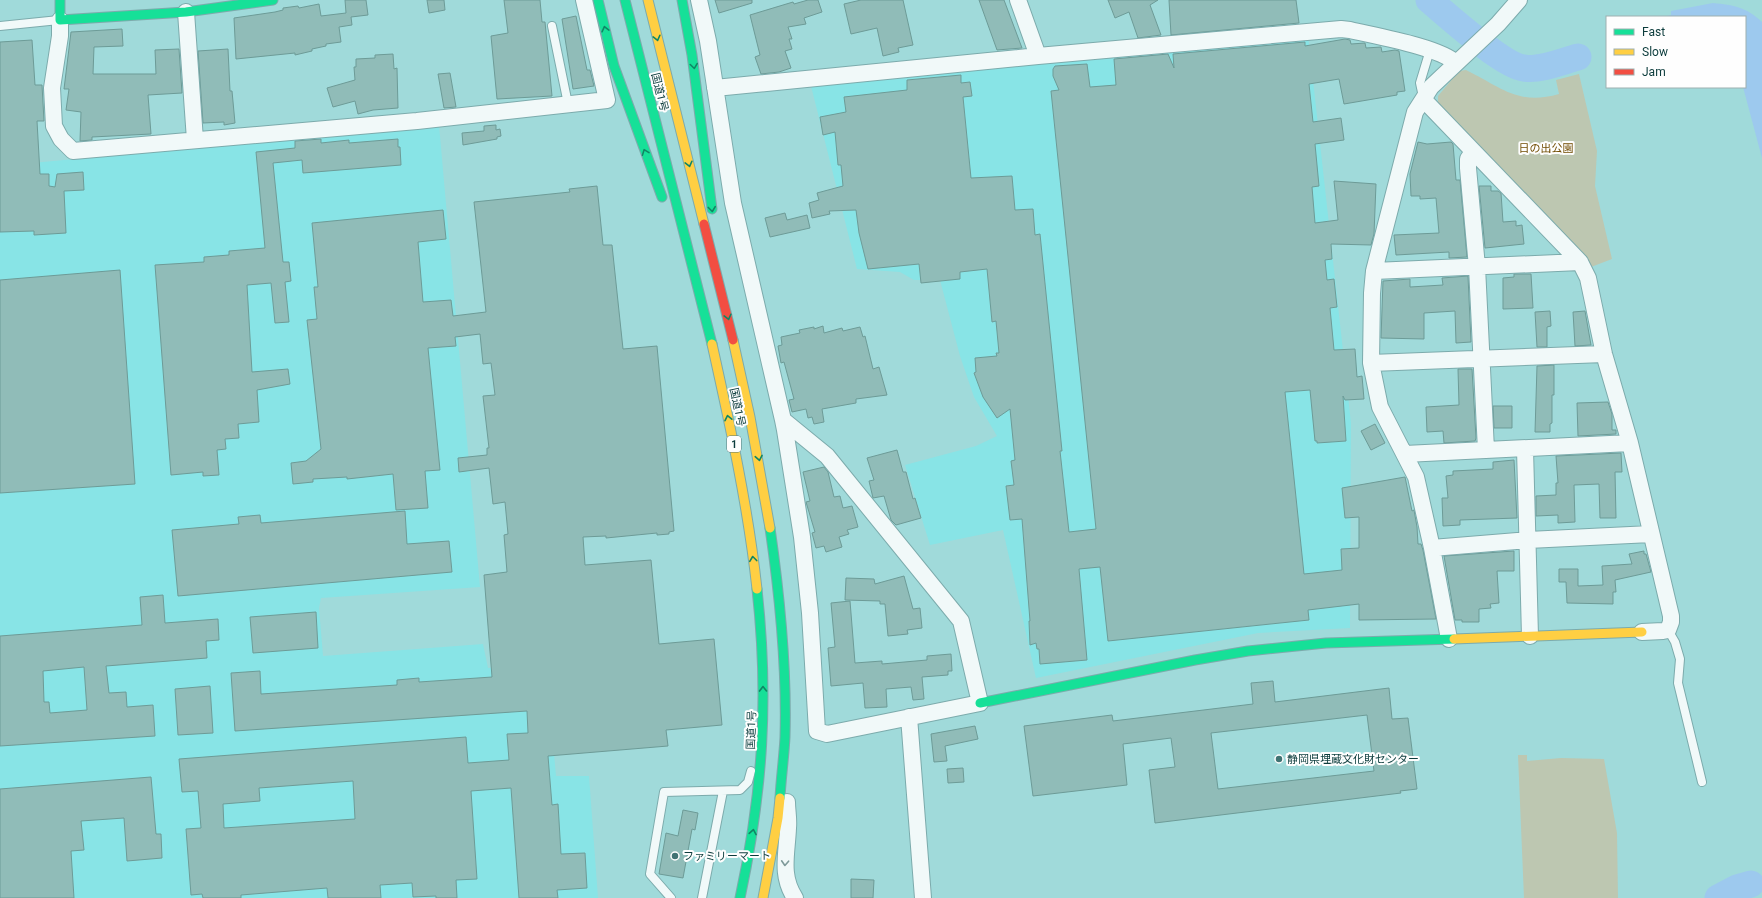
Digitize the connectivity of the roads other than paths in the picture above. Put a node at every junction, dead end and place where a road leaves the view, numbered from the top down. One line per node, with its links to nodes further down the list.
1 (60, 0): 12 (main road)
2 (273, 0): 11 (main road)
3 (584, 0): 20 (street)
4 (598, 0): 23 (main road, one-way to 4)
5 (625, 0): 31 (main road, 国道1号 / 1)
6 (648, 0): 30 (main road, 国道1号 / 1, one-way to 30)
7 (682, 0): 24 (main road, one-way to 24)
8 (700, 0): 18 (street)
9 (1018, 0): 16 (street)
10 (1513, 2): 17 (street)
11 (186, 12): 12 (main road); 21 (street)
12 (60, 20): 13 (lane); 21 (street)
13 (0, 26)
14 (552, 26): 20 (lane)
15 (1430, 50): 16 (street); 17 (street); 19 (lane)
16 (1038, 56): 18 (street)
17 (1459, 60): 19 (street)
18 (715, 88): 35 (street)
19 (1424, 100): 22 (street); 29 (street)
20 (568, 104): 21 (street)
21 (195, 140)
22 (1473, 152): 27 (street); 28 (street)
23 (665, 205)
24 (713, 215)
25 (673, 227): 31 (main road, 1)
26 (715, 231): 30 (main road, 1)
27 (1580, 262): 28 (street); 32 (street)
28 (1477, 267): 29 (street); 33 (street)
29 (1374, 271): 34 (street)
30 (724, 302): 50 (main road, 国道1号 / 1, one-way to 50)
31 (702, 307): 48 (main road, 国道1号 / 1, one-way to 31)
32 (1604, 354): 33 (street); 36 (street)
33 (1481, 359): 34 (street); 38 (street)
34 (1370, 363): 39 (street)
35 (783, 420): 47 (street); 49 (street)
36 (1630, 443): 37 (street); 40 (street)
37 (1525, 449): 38 (street); 41 (street)
38 (1486, 450): 39 (street)
39 (1405, 454): 42 (street)
40 (1651, 534): 41 (street); 43 (street)
41 (1528, 540): 42 (street); 45 (street)
42 (1432, 548): 46 (street)
43 (1668, 630): 44 (street); 51 (lane)
44 (1642, 632): 45 (main road)
45 (1530, 636): 46 (main road)
46 (1449, 638): 47 (main road)
47 (980, 703): 49 (street)
48 (764, 711): 52 (lane); 55 (main road, 国道1号 / 1, one-way to 48)
49 (909, 717): 58 (street)
50 (784, 769): 56 (main road, 国道1号 / 1); 57 (street, one-way to 57)
51 (1702, 782)
52 (723, 791): 53 (lane); 54 (lane)
53 (672, 898)
54 (702, 898)
55 (740, 898)
56 (763, 898)
57 (795, 898)
58 (923, 898)

